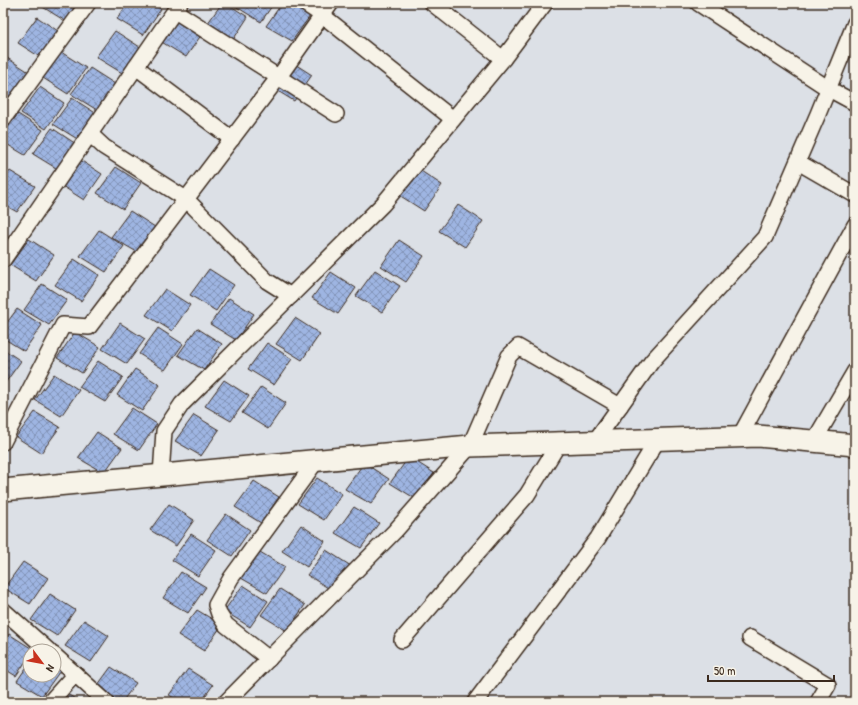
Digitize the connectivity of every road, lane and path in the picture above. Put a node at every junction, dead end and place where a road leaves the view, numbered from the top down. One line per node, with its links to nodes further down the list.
1 (88, 3): 16 (street)
2 (304, 3): 8 (street)
3 (331, 3): 8 (street)
4 (432, 3): 10 (street)
5 (545, 3): 10 (street)
6 (698, 3): 13 (street)
7 (177, 7): 11 (street); 12 (street)
8 (322, 15): 12 (street); 17 (street)
9 (855, 23): 13 (street)
10 (503, 59): 17 (street)
11 (136, 67): 18 (street); 19 (street)
12 (278, 78): 15 (street); 19 (street)
13 (829, 89): 14 (street); 20 (street)
14 (855, 103)
15 (336, 114)
16 (3, 119)
17 (453, 119): 25 (street)
18 (90, 134): 22 (street); 24 (street)
19 (232, 139): 22 (street)
20 (798, 162): 21 (street); 27 (street)
21 (855, 195)
22 (186, 199): 25 (street); 31 (street)
23 (855, 225): 28 (street)
24 (3, 260)
25 (291, 296): 37 (street)
26 (855, 371): 32 (street)
27 (620, 406): 30 (street); 34 (street)
28 (740, 436): 29 (street); 32 (street)
29 (658, 439): 30 (street); 49 (street)
30 (595, 441): 33 (street)
31 (3, 442)
32 (814, 442): 35 (street)
33 (559, 443): 34 (street); 41 (street)
34 (470, 446): 36 (street); 43 (street)
35 (855, 446)
36 (316, 460): 37 (street); 43 (street)
37 (161, 475): 38 (street)
38 (3, 490)
39 (3, 610): 42 (street)
40 (750, 638): 50 (street)
41 (402, 640)
42 (40, 643)
43 (269, 659): 48 (street)
44 (62, 662): 45 (street)
45 (75, 674): 46 (street); 47 (street)
46 (50, 702)
47 (106, 702)
48 (226, 702)
49 (475, 702)
50 (818, 702)

